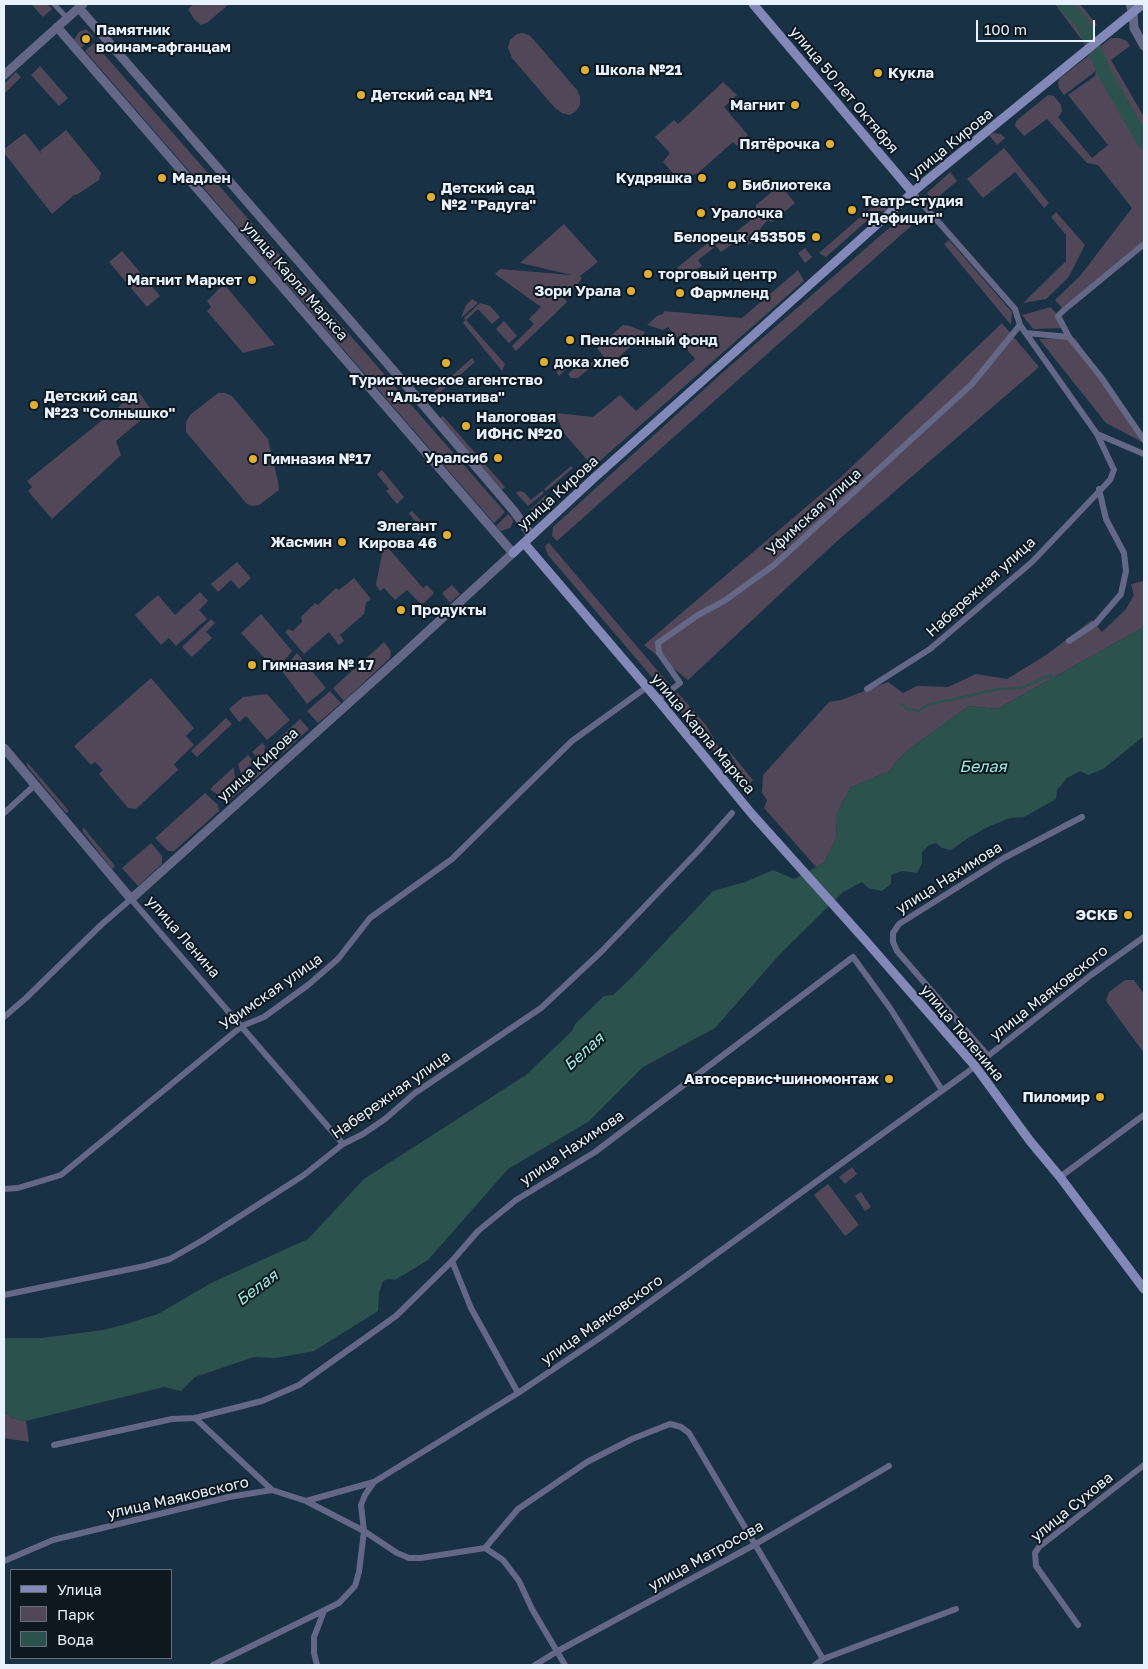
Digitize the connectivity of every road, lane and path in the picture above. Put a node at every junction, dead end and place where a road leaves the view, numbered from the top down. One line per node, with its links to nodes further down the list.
1 (54, 4): 6 (street)
2 (753, 4): 10 (main road, улица 50 лет Октября)
3 (1143, 4): 5 (main road, улица Кирова)
4 (81, 6): 6 (street); 20 (street, улица Карла Маркса)
5 (1131, 8): 8 (street); 10 (main road, улица Кирова)
6 (67, 18): 7 (street)
7 (57, 27): 9 (street); 22 (street, улица Карла Маркса)
8 (1144, 46)
9 (4, 75)
10 (913, 193): 12 (street, улица 50 лет Октября); 20 (main road, улица Кирова)
11 (1143, 245): 14 (street)
12 (1020, 325): 13 (street, улица 50 лет Октября); 26 (street, Уфимская улица)
13 (1026, 332): 14 (street); 15 (street, улица 50 лет Октября)
14 (1069, 337): 16 (street)
15 (1097, 434): 17 (street); 18 (street, улица 50 лет Октября)
16 (1144, 440)
17 (1144, 454)
18 (1114, 470): 19 (street, Набережная улица)
19 (1099, 489): 23 (street); 25 (street, Набережная улица)
20 (531, 536): 21 (main road, улица Кирова)
21 (524, 542): 22 (main road, улица Кирова); 24 (main road, улица Карла Маркса)
22 (513, 553): 32 (street, улица Кирова)
23 (1069, 641)
24 (647, 687): 26 (main road, улица Карла Маркса); 36 (street, Уфимская улица)
25 (867, 689)
26 (658, 700): 34 (main road, улица Карла Маркса)
27 (4, 748): 28 (street, улица Ленина)
28 (35, 785): 29 (street); 32 (street, улица Ленина)
29 (4, 813)
30 (732, 813): 41 (street, Набережная улица)
31 (1082, 817): 37 (street, улица Нахимова)
32 (131, 899): 35 (street, улица Кирова); 36 (street, улица Ленина)
33 (1144, 937): 37 (street, улица Маяковского)
34 (865, 940): 38 (main road, улица Тюленина)
35 (4, 1017)
36 (242, 1026): 41 (street, улица Ленина); 43 (street, Уфимская улица)
37 (988, 1056): 38 (street, улица Маяковского)
38 (975, 1066): 39 (street, улица Маяковского); 42 (main road, улица Тюленина)
39 (942, 1090): 44 (street, улица Нахимова); 47 (street, улица Маяковского)
40 (1144, 1116): 42 (street)
41 (343, 1144): 46 (street, Набережная улица)
42 (1060, 1177): 45 (main road, улица Тюленина)
43 (4, 1189)
44 (452, 1261): 47 (street); 48 (street, улица Нахимова)
45 (1144, 1289)
46 (4, 1294)
47 (518, 1394): 52 (street, улица Маяковского)
48 (195, 1418): 49 (street, улица Нахимова); 53 (street)
49 (54, 1445)
50 (1144, 1465): 61 (street, улица Сухова)
51 (889, 1466): 56 (street, улица Матросова)
52 (374, 1482): 54 (street, улица Маяковского); 55 (street)
53 (272, 1490): 54 (street, улица Маяковского); 58 (street, улица Маяковского)
54 (306, 1501): 55 (street)
55 (364, 1532): 57 (street); 60 (street)
56 (754, 1545): 57 (street); 62 (street, улица Матросова); 63 (street)
57 (485, 1548): 62 (street)
58 (4, 1561)
59 (956, 1609): 63 (street)
60 (324, 1611): 64 (street); 65 (street)
61 (1078, 1625)
62 (556, 1652): 66 (street, улица Матросова); 67 (street)
63 (823, 1659): 68 (street)
64 (213, 1665)
65 (317, 1665)
66 (535, 1665)
67 (565, 1665)
68 (815, 1665)

